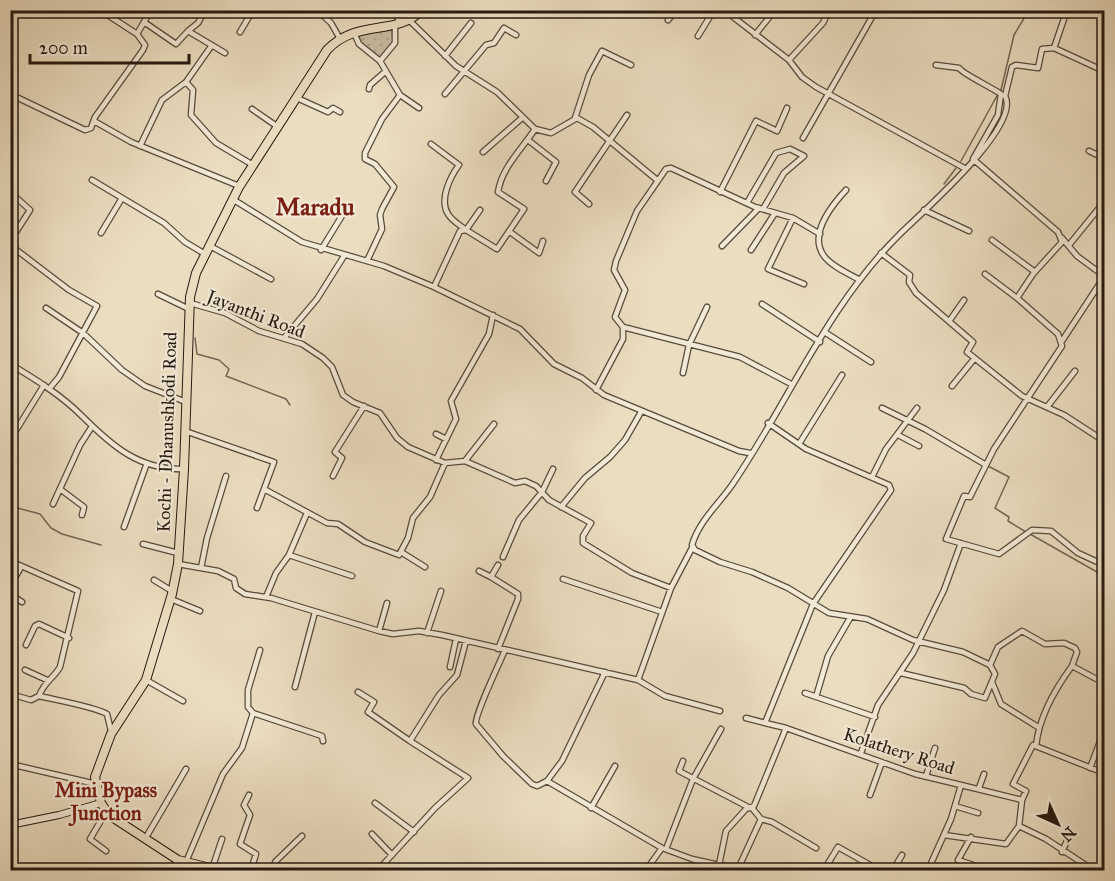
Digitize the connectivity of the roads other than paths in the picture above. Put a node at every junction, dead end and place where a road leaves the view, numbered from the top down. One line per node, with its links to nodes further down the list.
1 (100, 10): 24 (street)
2 (151, 10): 18 (street)
3 (205, 10): 21 (street)
4 (253, 10): 22 (street)
5 (317, 10): 28 (street)
6 (391, 10): 19 (street)
7 (423, 10): 19 (highway)
8 (676, 10): 17 (street)
9 (714, 10): 27 (street)
10 (724, 10): 26 (street)
11 (775, 10): 26 (street)
12 (829, 10): 33 (street)
13 (876, 10): 45 (street)
14 (990, 10): 16 (street)
15 (1067, 10): 30 (street)
16 (996, 14)
17 (669, 20)
18 (144, 22): 21 (street); 24 (street)
19 (403, 23): 23 (highway); 32 (street); 34 (street)
20 (471, 23): 32 (street)
21 (188, 31): 29 (street)
22 (240, 32)
23 (354, 32): 28 (highway); 34 (street)
24 (137, 34): 54 (street)
25 (516, 35): 39 (street)
26 (755, 35): 33 (street)
27 (698, 36)
28 (339, 37): 46 (highway, Kochi - Dhanushkodi Road)
29 (212, 45): 31 (street); 40 (street)
30 (1054, 48): 38 (street); 65 (street)
31 (225, 53)
32 (445, 56): 39 (street)
33 (789, 60): 45 (street)
34 (380, 62): 37 (street)
35 (631, 65): 53 (street)
36 (936, 65): 65 (street)
37 (386, 71): 41 (street); 44 (street)
38 (1104, 71)
39 (465, 72): 43 (street); 52 (street)
40 (186, 82): 61 (street); 66 (street)
41 (369, 89)
42 (10, 94): 54 (street)
43 (445, 94)
44 (400, 95): 47 (street); 104 (street)
45 (830, 96): 57 (street); 67 (street)
46 (297, 98): 50 (street); 55 (highway, Kochi - Dhanushkodi Road)
47 (419, 108)
48 (787, 108): 74 (street)
49 (252, 109): 55 (street)
50 (340, 112)
51 (627, 115): 59 (street)
52 (522, 118): 56 (street); 63 (street)
53 (575, 118): 56 (street); 59 (street)
54 (94, 121): 61 (street)
55 (278, 127): 66 (highway, Kochi - Dhanushkodi Road)
56 (535, 129): 58 (street)
57 (803, 138)
58 (528, 140): 70 (street); 90 (street)
59 (610, 142): 69 (street); 79 (street)
60 (431, 144): 87 (street)
61 (140, 146): 71 (street)
62 (1089, 151): 64 (street)
63 (483, 152)
64 (1104, 158)
65 (974, 159): 67 (street); 93 (street)
66 (253, 165): 71 (highway, Kochi - Dhanushkodi Road)
67 (966, 169): 82 (street)
68 (92, 180): 75 (street)
69 (657, 180): 74 (street); 121 (street)
70 (546, 181)
71 (239, 187): 76 (highway, Kochi - Dhanushkodi Road)
72 (846, 190): 92 (street)
73 (10, 192): 89 (street)
74 (720, 192): 78 (street)
75 (122, 198): 91 (street); 100 (street)
76 (234, 200): 99 (street); 100 (highway, Kochi - Dhanushkodi Road)
77 (1104, 202): 97 (street)
78 (747, 203): 80 (street); 80 (street)
79 (589, 204)
80 (761, 208): 83 (street); 98 (street)
81 (480, 210): 87 (street)
82 (924, 210): 88 (street); 102 (street)
83 (775, 213): 85 (street); 101 (street)
84 (343, 214): 99 (street)
85 (793, 218): 92 (street); 110 (street)
86 (10, 227): 89 (street)
87 (466, 230): 90 (street); 111 (street)
88 (969, 231)
89 (16, 232): 96 (street)
90 (510, 232): 95 (street)
91 (100, 233)
92 (820, 234): 109 (street)
93 (1061, 237): 97 (street); 105 (street)
94 (992, 240): 105 (street)
95 (543, 241)
96 (10, 244): 122 (street)
97 (1069, 245): 107 (street)
98 (722, 246)
99 (321, 249): 103 (street)
100 (208, 250): 108 (street); 116 (highway, Kochi - Dhanushkodi Road)
101 (751, 250)
102 (881, 253): 109 (street); 120 (street)
103 (344, 256): 104 (street); 124 (street)
104 (367, 261): 111 (street)
105 (1035, 272): 113 (street)
106 (985, 273): 113 (street)
107 (1104, 276): 126 (street)
108 (271, 279)
109 (860, 280): 123 (street)
110 (804, 284)
111 (434, 287): 119 (street)
112 (158, 294): 116 (street, Jayanthi Road)
113 (1017, 298): 126 (street)
114 (964, 300): 120 (street)
115 (762, 304): 125 (street)
116 (189, 306): 124 (street, Jayanthi Road); 139 (highway, Kochi - Dhanushkodi Road)
117 (707, 307): 127 (street)
118 (46, 308): 122 (street)
119 (493, 315): 137 (street); 152 (street)
120 (950, 320): 128 (street)
121 (623, 327): 127 (street); 137 (street)
122 (82, 333): 136 (street); 139 (street)
123 (826, 333): 125 (street); 129 (street)
124 (284, 338): 140 (street, Jayanthi Road)
125 (820, 342): 134 (street)
126 (1062, 342): 138 (street)
127 (689, 345): 132 (street); 134 (street)
128 (974, 359): 135 (street); 138 (street)
129 (871, 362)
130 (10, 364): 136 (street)
131 (1075, 371): 141 (street)
132 (682, 373)
133 (842, 375): 155 (street)
134 (791, 384): 146 (street)
135 (952, 386)
136 (47, 387): 148 (street); 153 (street)
137 (596, 390): 144 (street)
138 (1029, 398): 141 (street); 162 (street)
139 (186, 402): 149 (highway, Kochi - Dhanushkodi Road)
140 (363, 406): 158 (street, Jayanthi Road); 166 (street)
141 (1047, 407): 154 (street)
142 (882, 408): 145 (street)
143 (917, 408): 145 (street)
144 (641, 412): 157 (street); 172 (street)
145 (908, 422): 151 (street); 162 (street)
146 (768, 423): 155 (street); 157 (street)
147 (494, 424): 159 (street)
148 (91, 428): 160 (street); 168 (street)
149 (185, 431): 163 (highway, Kochi - Dhanushkodi Road); 169 (street)
150 (436, 434): 152 (street)
151 (898, 435): 156 (street); 167 (street)
152 (446, 439): 158 (street)
153 (10, 440)
154 (1104, 441)
155 (799, 444): 167 (street)
156 (919, 446)
157 (750, 453): 179 (street)
158 (436, 460): 161 (street)
159 (465, 461): 161 (street); 170 (street)
160 (147, 463): 163 (street); 176 (street)
161 (445, 464): 180 (street)
162 (986, 465): 177 (street)
163 (184, 469): 181 (highway, Kochi - Dhanushkodi Road)
164 (553, 469): 170 (street)
165 (226, 476): 190 (street)
166 (333, 476)
167 (872, 477): 204 (street)
168 (60, 489): 171 (street); 175 (street)
169 (264, 489): 173 (street); 174 (street)
170 (542, 492): 172 (street); 183 (street)
171 (53, 504)
172 (561, 507): 197 (street)
173 (257, 508)
174 (308, 513): 180 (street); 182 (street)
175 (82, 514)
176 (124, 527)
177 (962, 543): 187 (street); 214 (street)
178 (143, 544): 181 (street)
179 (692, 548): 197 (street); 204 (street)
180 (401, 552): 189 (street)
181 (178, 553): 185 (highway, Kochi - Dhanushkodi Road)
182 (289, 555): 192 (street); 201 (street)
183 (502, 557)
184 (10, 561): 188 (street)
185 (178, 564): 190 (street); 200 (highway, Kochi - Dhanushkodi Road)
186 (498, 565): 193 (street)
187 (1104, 566)
188 (21, 567): 196 (street); 211 (street)
189 (425, 567)
190 (201, 568): 201 (street)
191 (479, 571): 193 (street)
192 (352, 576)
193 (491, 577): 216 (street)
194 (563, 579): 207 (street)
195 (154, 580): 200 (street)
196 (10, 587)
197 (671, 588): 207 (street)
198 (441, 591): 210 (street)
199 (10, 594): 202 (street)
200 (172, 595): 205 (street); 226 (highway, Kochi - Dhanushkodi Road)
201 (266, 597): 206 (street)
202 (22, 602)
203 (387, 603): 209 (street)
204 (813, 604): 208 (street); 241 (street)
205 (200, 611)
206 (315, 612): 209 (street); 230 (street)
207 (662, 612): 227 (street)
208 (850, 618): 214 (street); 235 (street)
209 (379, 631): 210 (street)
210 (427, 633): 212 (street)
211 (69, 638): 215 (street); 225 (street)
212 (456, 639): 213 (street); 221 (street)
213 (466, 641): 216 (street); 248 (street)
214 (918, 641): 219 (street); 224 (street)
215 (26, 645)
216 (498, 649): 218 (street)
217 (260, 650): 238 (street)
218 (505, 650): 223 (street); 262 (street)
219 (990, 665): 220 (street); 228 (street)
220 (1072, 666): 229 (street); 242 (street)
221 (450, 667)
222 (25, 670): 225 (street)
223 (604, 672): 227 (street); 262 (street)
224 (901, 673): 228 (street); 239 (street)
225 (47, 680): 234 (street)
226 (146, 680): 236 (street); 246 (highway, Kochi - Dhanushkodi Road)
227 (638, 680): 237 (street)
228 (992, 682): 242 (street)
229 (1104, 683)
230 (295, 687)
231 (358, 692): 248 (street)
232 (805, 693): 235 (street)
233 (10, 694): 234 (street)
234 (39, 696): 246 (street)
235 (816, 697): 239 (street)
236 (183, 701)
237 (720, 711)
238 (253, 713): 247 (street); 293 (street)
239 (874, 717): 251 (street)
240 (747, 718): 241 (street, Kolathery Road)
241 (765, 723): 243 (street, Kolathery Road)
242 (1038, 727): 249 (street)
243 (786, 728): 251 (street, Kolathery Road); 273 (street)
244 (721, 729): 261 (street)
245 (1104, 731): 256 (street)
246 (111, 734): 263 (highway, Kochi - Dhanushkodi Road)
247 (322, 741)
248 (410, 741): 279 (street)
249 (1036, 746): 256 (street); 268 (street)
250 (935, 748): 260 (street)
251 (861, 753): 253 (street, Kolathery Road)
252 (683, 761): 261 (street)
253 (882, 762): 260 (street, Kolathery Road); 267 (street)
254 (10, 764): 263 (street)
255 (615, 766): 272 (street)
256 (1090, 768): 258 (street)
257 (186, 769): 285 (street)
258 (1104, 773)
259 (984, 774): 265 (street)
260 (926, 776): 264 (street, Kolathery Road)
261 (693, 779): 273 (street); 287 (street)
262 (547, 781): 272 (street)
263 (96, 784): 269 (highway, Kochi - Dhanushkodi Road)
264 (961, 785): 265 (street); 271 (street, Kolathery Road)
265 (979, 788): 268 (street)
266 (249, 795): 297 (street)
267 (870, 795)
268 (1022, 800): 278 (street)
269 (101, 803): 274 (highway, Kochi - Dhanushkodi Road); 277 (main road)
270 (375, 803): 279 (street)
271 (955, 806): 275 (street); 282 (street, Kolathery Road)
272 (591, 808): 287 (street)
273 (751, 808): 276 (street); 294 (street)
274 (106, 812): 285 (highway, Kochi - Dhanushkodi Road); 289 (street)
275 (978, 813)
276 (761, 819): 288 (street); 301 (street)
277 (10, 825)
278 (1018, 826): 284 (street); 290 (street)
279 (414, 832): 291 (street)
280 (372, 834): 291 (street)
281 (1070, 834): 290 (street)
282 (944, 835): 284 (street); 306 (street, Kolathery Road)
283 (302, 836): 298 (street)
284 (971, 837): 307 (street)
285 (145, 839): 293 (highway, Kochi - Dhanushkodi Road)
286 (222, 839): 295 (street)
287 (664, 848): 294 (street); 300 (street)
288 (816, 848)
289 (106, 851)
290 (1062, 852): 308 (street)
291 (392, 855): 299 (street)
292 (902, 855): 305 (street)
293 (182, 861): 295 (highway, Kochi - Dhanushkodi Road); 296 (main road)
294 (718, 868): 301 (street)
295 (212, 869)
296 (174, 870)
297 (251, 870)
298 (271, 870)
299 (378, 870)
300 (646, 870)
301 (738, 870): 302 (street)
302 (751, 870)
303 (824, 870): 304 (street)
304 (879, 870)
305 (893, 870)
306 (928, 870)
307 (978, 870)
308 (1093, 870)

